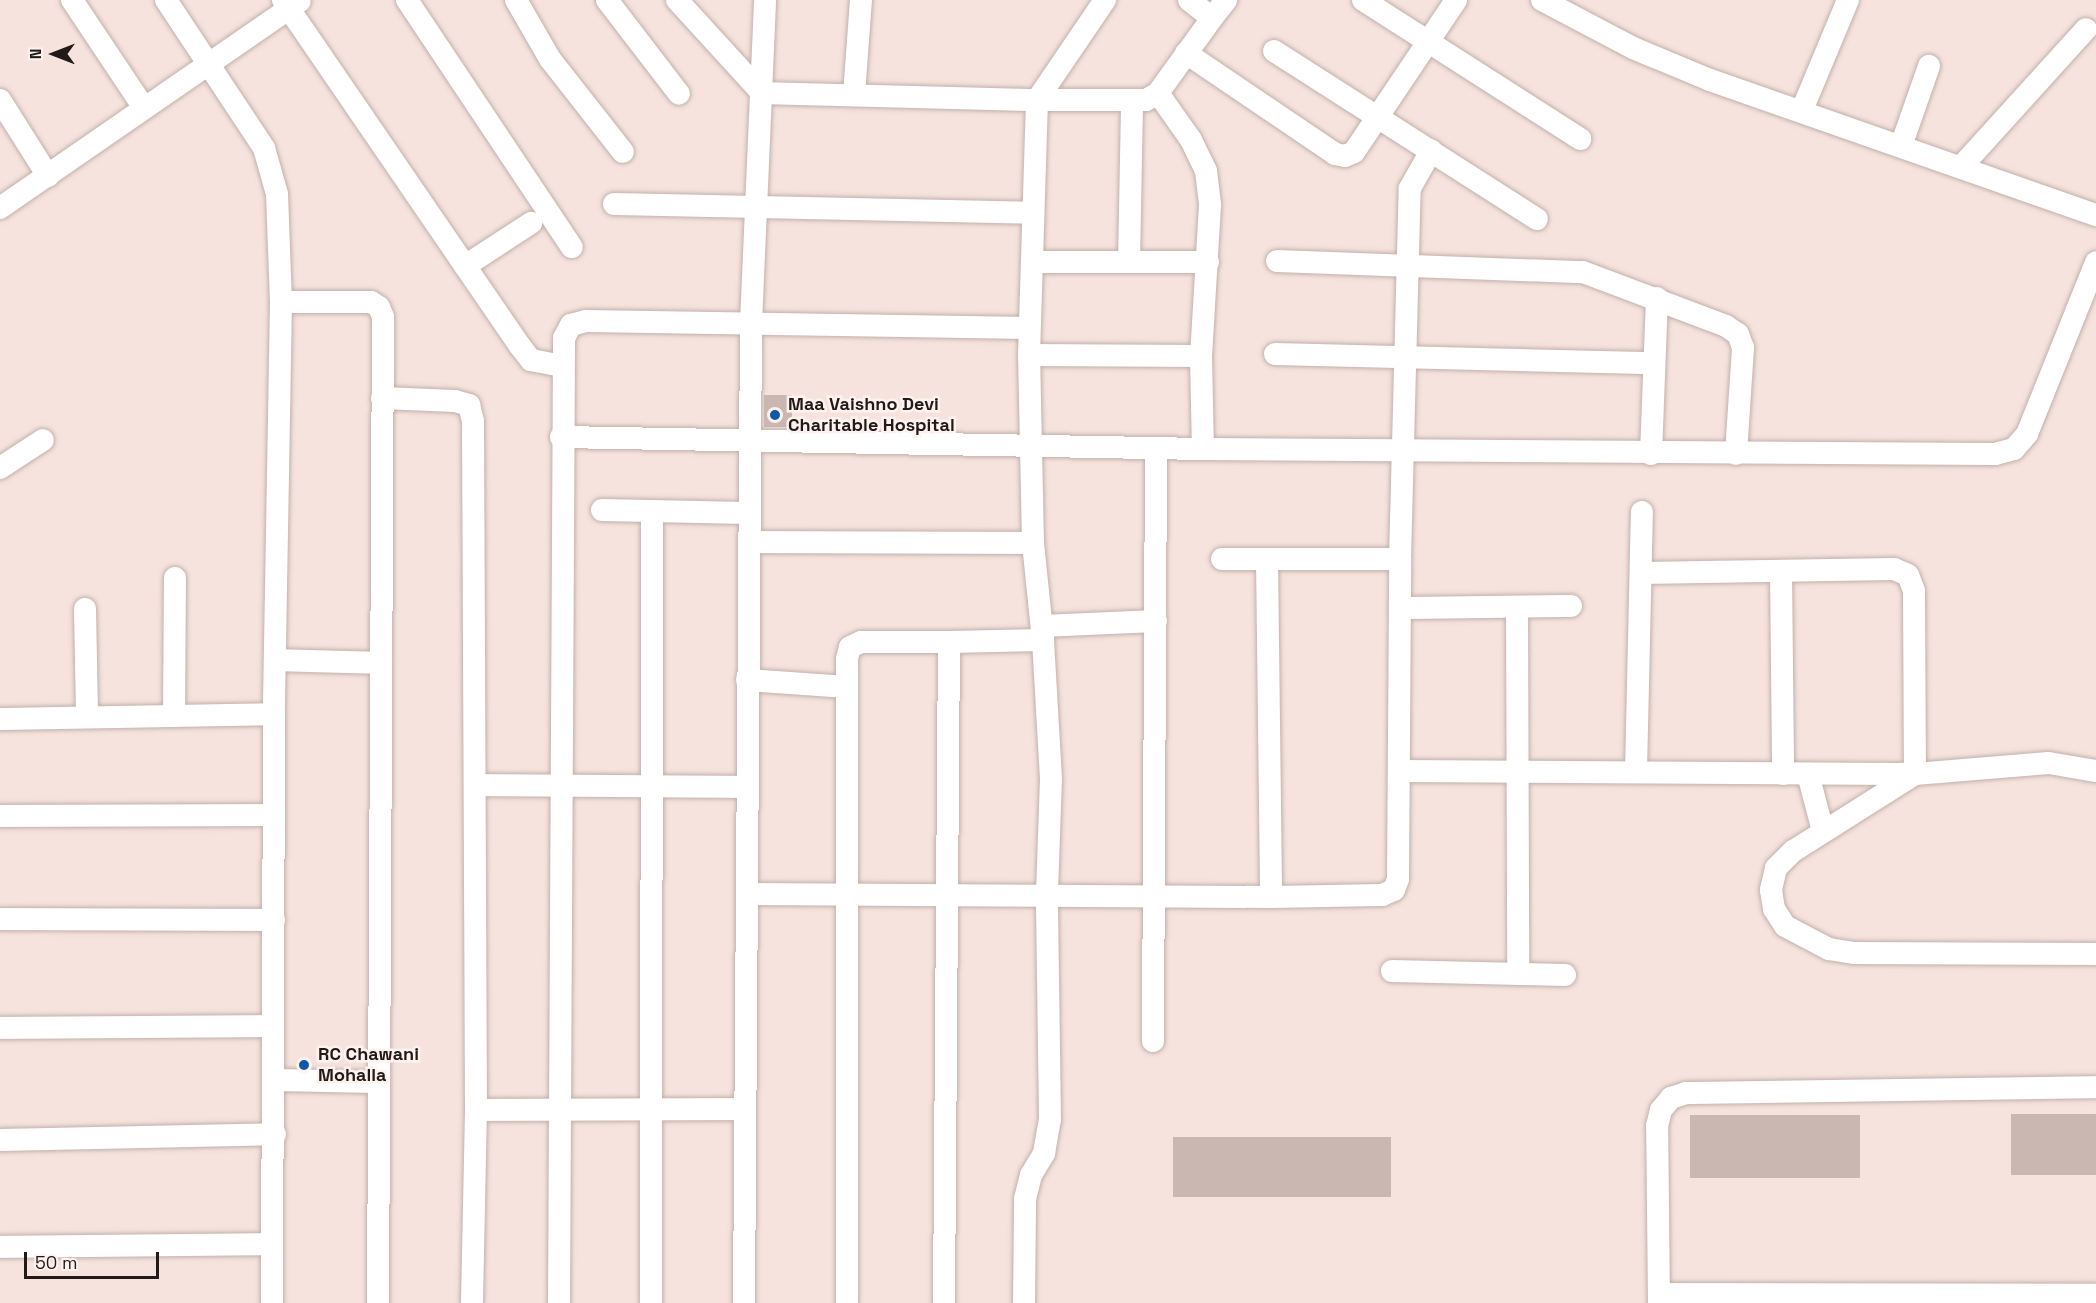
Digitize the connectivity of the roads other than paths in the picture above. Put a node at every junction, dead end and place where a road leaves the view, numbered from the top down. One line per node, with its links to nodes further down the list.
1 (72, 0): 31 (street)
2 (166, 0): 22 (street)
3 (407, 0): 47 (street)
4 (516, 0): 37 (street)
5 (607, 0): 26 (street)
6 (677, 0): 24 (street)
7 (765, 0): 24 (street)
8 (861, 0): 27 (street)
9 (1105, 0): 29 (street)
10 (1189, 0): 17 (street)
11 (1226, 0): 17 (street)
12 (1363, 0): 19 (street)
13 (1455, 0): 19 (street)
14 (1542, 0): 32 (street)
15 (1848, 0): 32 (street)
16 (291, 3): 22 (street); 54 (street)
17 (1212, 18): 21 (street)
18 (2086, 29): 38 (street)
19 (1429, 42): 33 (street); 34 (street)
20 (1274, 51): 33 (street)
21 (1186, 53): 25 (street); 33 (street)
22 (211, 64): 31 (street); 56 (street)
23 (1929, 66): 35 (street)
24 (762, 93): 27 (street); 42 (street)
25 (1158, 93): 30 (street); 51 (street)
26 (679, 94)
27 (854, 95): 29 (street)
28 (0, 100): 39 (street)
29 (1037, 100): 30 (street); 43 (street)
30 (1132, 102): 50 (street)
31 (144, 108): 39 (street)
32 (1802, 110): 35 (street)
33 (1377, 117): 36 (street)
34 (1580, 139)
35 (1902, 146): 38 (street)
36 (1431, 151): 45 (street); 53 (street)
37 (623, 152)
38 (1961, 167): 44 (street)
39 (48, 176): 41 (street)
40 (614, 204): 42 (street)
41 (0, 208)
42 (754, 209): 43 (street); 57 (street)
43 (1032, 213): 49 (street)
44 (2096, 215)
45 (1538, 219)
46 (531, 223): 54 (street)
47 (572, 247)
48 (1277, 261): 53 (street)
49 (1032, 262): 50 (street); 58 (street)
50 (1129, 262): 51 (street)
51 (1208, 262): 61 (street)
52 (2096, 262): 74 (street)
53 (1408, 264): 55 (street); 62 (street)
54 (465, 266): 64 (street)
55 (1656, 298): 63 (street); 74 (street)
56 (281, 302): 65 (street); 95 (street)
57 (751, 322): 58 (street); 64 (street); 68 (street)
58 (1029, 328): 60 (street)
59 (1275, 354): 62 (street)
60 (1029, 356): 61 (street); 69 (street)
61 (1202, 356): 71 (street)
62 (1405, 357): 63 (street); 72 (street)
63 (1654, 363): 73 (street)
64 (561, 366): 66 (street)
65 (382, 398): 96 (street); 111 (street)
66 (561, 437): 68 (street); 110 (street)
67 (43, 440): 75 (street)
68 (751, 440): 69 (street); 79 (street)
69 (1031, 443): 70 (street); 81 (street)
70 (1156, 448): 71 (street); 92 (street)
71 (1203, 449): 72 (street)
72 (1402, 451): 73 (street); 84 (street)
73 (1651, 454): 74 (street)
74 (1736, 454)
75 (0, 468)
76 (602, 510): 77 (street)
77 (652, 511): 79 (street); 112 (street)
78 (1642, 512): 86 (street)
79 (748, 513): 80 (street)
80 (749, 542): 81 (street); 97 (street)
81 (1034, 543): 93 (street)
82 (1222, 559): 83 (street)
83 (1267, 559): 84 (street); 122 (street)
84 (1400, 559): 90 (street)
85 (1781, 571): 86 (street); 107 (street); 109 (street)
86 (1641, 573): 106 (street)
87 (175, 578): 100 (street)
88 (1517, 606): 89 (street); 90 (street); 104 (street)
89 (1571, 606)
90 (1400, 608): 103 (street)
91 (85, 609): 101 (street)
92 (1156, 621): 93 (street); 121 (street)
93 (1042, 633): 94 (street); 119 (street)
94 (949, 642): 98 (street); 118 (street)
95 (275, 660): 96 (street); 99 (street)
96 (381, 663): 133 (street)
97 (747, 680): 98 (street); 113 (street)
98 (847, 687): 117 (street)
99 (274, 714): 100 (street); 114 (street)
100 (174, 716): 101 (street)
101 (87, 717): 102 (street)
102 (0, 719)
103 (1400, 771): 104 (street); 122 (street)
104 (1516, 771): 106 (street); 127 (street)
105 (2096, 771): 109 (street)
106 (1636, 772): 107 (street)
107 (1783, 774): 108 (street)
108 (1808, 774): 109 (street); 116 (street)
109 (1915, 774): 116 (street)
110 (560, 783): 111 (street); 112 (street); 135 (street)
111 (476, 785): 137 (street)
112 (650, 785): 113 (street); 138 (street)
113 (747, 787): 120 (street)
114 (273, 815): 115 (street); 124 (street)
115 (0, 816)
116 (1823, 831): 125 (street)
117 (848, 893): 118 (street); 120 (street); 151 (street)
118 (947, 893): 119 (street); 152 (street)
119 (1047, 893): 121 (street); 153 (street)
120 (747, 894): 136 (street)
121 (1154, 895): 122 (street); 131 (street)
122 (1271, 897)
123 (0, 919): 124 (street)
124 (274, 920): 129 (street)
125 (2096, 954)
126 (1392, 971): 127 (street)
127 (1518, 974): 128 (street)
128 (1565, 975)
129 (273, 1026): 130 (street); 132 (street)
130 (0, 1028)
131 (1153, 1041)
132 (274, 1080): 133 (street); 139 (street)
133 (378, 1082): 146 (street)
134 (2096, 1087): 144 (street)
135 (562, 1109): 137 (street); 138 (street); 148 (street)
136 (745, 1109): 138 (street); 150 (street)
137 (476, 1110): 147 (street)
138 (650, 1111): 149 (street)
139 (275, 1134): 140 (street); 141 (street)
140 (0, 1140)
141 (272, 1244): 142 (street); 145 (street)
142 (0, 1247)
143 (2096, 1295): 144 (street)
144 (1659, 1299)
145 (272, 1303)
146 (378, 1303)
147 (472, 1303)
148 (559, 1303)
149 (651, 1303)
150 (744, 1303)
151 (847, 1303)
152 (944, 1303)
153 (1024, 1303)

